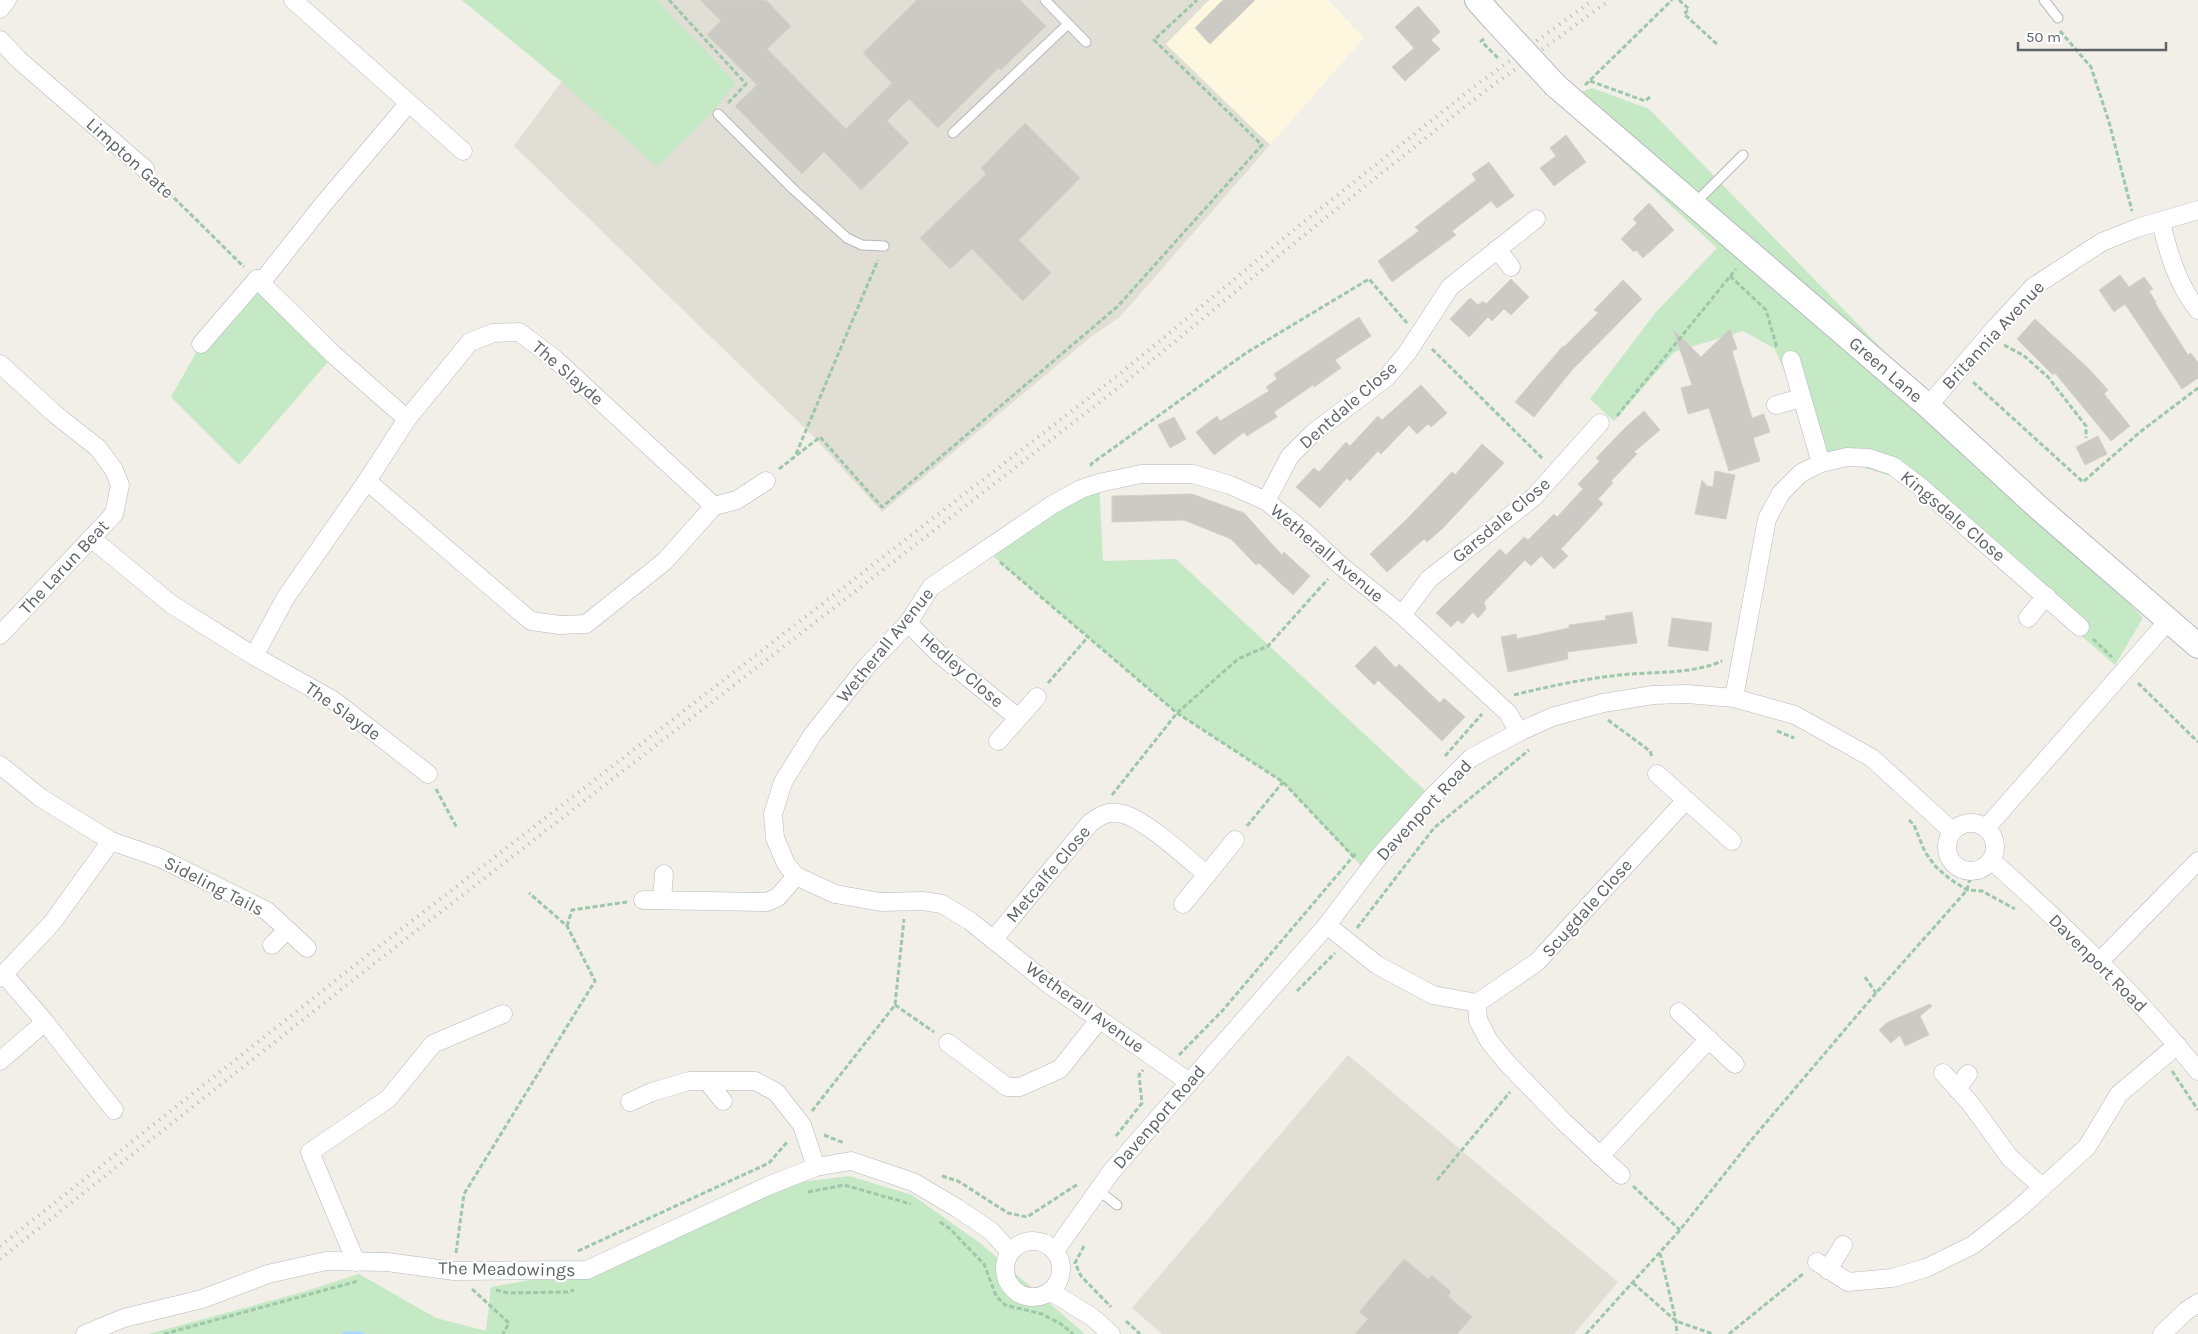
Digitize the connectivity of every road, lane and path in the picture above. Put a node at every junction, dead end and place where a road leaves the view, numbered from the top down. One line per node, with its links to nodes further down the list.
1 (7, 0): 10 (street)
2 (293, 0): 19 (street)
3 (668, 0): 20 (path)
4 (1045, 0): 12 (lane)
5 (1197, 0): 50 (path)
6 (1476, 0): 17 (main road, Green Lane, bridge)
7 (1672, 0): 16 (path)
8 (1679, 0): 15 (path)
9 (2044, 0): 11 (lane)
10 (0, 9)
11 (2057, 22): 29 (path)
12 (1068, 24): 14 (lane); 21 (lane)
13 (0, 40): 24 (street, Limpton Gate)
14 (1086, 42)
15 (1718, 45)
16 (1590, 81): 17 (path); 18 (path)
17 (1563, 92): 25 (main road, Green Lane)
18 (1650, 96)
19 (408, 104): 22 (street); 35 (street)
20 (718, 114): 30 (lane)
21 (953, 133)
22 (463, 151)
23 (1743, 155): 25 (lane)
24 (145, 169): 35 (path, Limpton Gate)
25 (1694, 204): 32 (main road, Green Lane)
26 (2198, 210): 28 (street, Britannia Avenue)
27 (1536, 218): 31 (street, Dentdale Close)
28 (2160, 222): 29 (street, Britannia Avenue); 36 (street)
29 (2136, 228): 42 (street, Britannia Avenue)
30 (884, 246): 50 (path)
31 (1497, 249): 33 (street); 37 (street, Dentdale Close)
32 (1750, 254): 34 (path); 46 (main road, Green Lane)
33 (1511, 267)
34 (1730, 276): 40 (path); 48 (path)
35 (257, 279): 39 (street); 47 (street)
36 (2198, 310)
37 (1418, 336): 52 (path); 55 (path); 56 (street, Dentdale Close)
38 (2009, 338): 49 (path)
39 (201, 344)
40 (1791, 360): 44 (street)
41 (0, 364): 58 (street, The Larun Beat)
42 (1960, 370): 43 (path); 46 (street, Britannia Avenue)
43 (2198, 388)
44 (1801, 398): 45 (street); 51 (street)
45 (1776, 405)
46 (1928, 406): 64 (main road, Green Lane)
47 (407, 419): 53 (street, The Slayde); 57 (street, The Slayde)
48 (1600, 423): 52 (street, Garsdale Close)
49 (2086, 438)
50 (796, 454): 54 (path)
51 (1821, 464): 61 (street, Kingsdale Close); 72 (street, Kingsdale Close)
52 (1557, 473): 62 (street, Garsdale Close)
53 (367, 481): 57 (street); 70 (street, The Slayde)
54 (766, 481): 57 (street)
55 (1099, 483): 56 (street, Wetherall Avenue); 59 (street, Wetherall Avenue)
56 (1266, 501): 60 (street, Wetherall Avenue)
57 (714, 506)
58 (91, 538): 67 (street, The Larun Beat); 70 (street, The Slayde)
59 (986, 550): 65 (street, Wetherall Avenue); 68 (path)
60 (1340, 565): 62 (street, Wetherall Avenue); 74 (path)
61 (2046, 596): 63 (street); 66 (street, Kingsdale Close)
62 (1402, 616): 80 (street, Wetherall Avenue)
63 (2028, 618)
64 (2168, 621): 69 (main road, Green Lane); 92 (street)
65 (908, 623): 75 (street, Hedley Close); 103 (street, Wetherall Avenue)
66 (2080, 627)
67 (0, 635)
68 (1087, 638): 71 (path); 74 (path)
69 (2198, 646)
70 (254, 656): 85 (street, The Slayde)
71 (1037, 697): 75 (street, Hedley Close)
72 (1734, 698): 73 (street, Davenport Road); 93 (street, Davenport Road)
73 (1603, 703): 77 (path); 80 (street, Davenport Road)
74 (1177, 713): 87 (path); 90 (path)
75 (1017, 717): 81 (street, Hedley Close)
76 (1617, 719): 77 (path)
77 (1608, 721): 78 (path); 86 (path)
78 (1599, 723)
79 (1776, 730): 82 (path)
80 (1519, 732): 100 (street, Davenport Road)
81 (998, 741)
82 (1803, 741)
83 (1531, 748): 115 (path)
84 (0, 765): 95 (street, Sideling Tails)
85 (428, 774): 91 (path)
86 (1657, 774): 88 (street)
87 (1283, 782): 94 (path); 100 (path)
88 (1686, 800): 96 (street); 123 (street, Scugdale Close)
89 (1908, 818): 104 (path)
90 (1090, 823): 102 (street, Metcalfe Close); 114 (street, Metcalfe Close)
91 (457, 828)
92 (1986, 828): 93 (street); 97 (street)
93 (1952, 831): 99 (street)
94 (1235, 840): 102 (street)
95 (111, 841): 113 (street, Sideling Tails); 119 (street)
96 (1732, 841)
97 (1991, 860): 99 (street); 118 (street, Davenport Road)
98 (2198, 861): 118 (street)
99 (1972, 871): 104 (path)
100 (1367, 872): 111 (street, Davenport Road)
101 (664, 874): 107 (street)
102 (1207, 875): 109 (street)
103 (796, 876): 107 (street); 108 (street, Wetherall Avenue)
104 (1967, 890): 110 (path); 122 (path)
105 (529, 893): 112 (path)
106 (643, 900): 107 (street); 112 (path)
107 (662, 900)
108 (906, 901): 114 (street, Wetherall Avenue); 124 (path)
109 (1183, 904)
110 (2021, 914)
111 (1327, 924): 115 (street); 140 (street, Davenport Road)
112 (567, 926): 165 (path)
113 (287, 930): 116 (street); 117 (street, Sideling Tails)
114 (994, 940): 127 (street, Wetherall Avenue)
115 (1347, 941): 121 (path); 123 (street)
116 (272, 945)
117 (307, 948)
118 (2100, 961): 131 (street, Davenport Road)
119 (2, 976): 128 (street)
120 (1865, 977): 122 (path)
121 (1295, 993)
122 (1876, 993): 157 (path)
123 (1477, 1003): 138 (street)
124 (896, 1005): 130 (path); 146 (path)
125 (1679, 1012): 129 (street)
126 (503, 1014): 163 (street)
127 (1099, 1020): 130 (street); 140 (street, Wetherall Avenue)
128 (45, 1022): 133 (street); 144 (street)
129 (1709, 1039): 134 (street); 147 (street)
130 (948, 1043)
131 (2177, 1045): 132 (street); 135 (street, Davenport Road)
132 (2162, 1057): 145 (path); 151 (street)
133 (0, 1061)
134 (1735, 1064)
135 (2198, 1071)
136 (1942, 1073): 141 (street)
137 (1968, 1074): 141 (street)
138 (1521, 1078): 147 (street); 150 (path)
139 (706, 1081): 142 (street); 143 (street); 146 (street)
140 (1189, 1082): 152 (street, Davenport Road)
141 (1957, 1089): 151 (street)
142 (723, 1101)
143 (630, 1102)
144 (114, 1110)
145 (2198, 1110)
146 (802, 1125): 148 (street)
147 (1600, 1156): 149 (street)
148 (816, 1167): 161 (street, The Meadowings); 165 (street, The Meadowings)
149 (1621, 1175): 157 (path)
150 (1436, 1180)
151 (2041, 1186): 164 (street)
152 (1098, 1190): 154 (lane); 160 (street, Davenport Road)
153 (806, 1192): 155 (path)
154 (1117, 1205)
155 (918, 1208)
156 (934, 1218): 179 (path)
157 (1680, 1230): 162 (path)
158 (1084, 1245): 173 (path)
159 (1843, 1245): 164 (street)
160 (1055, 1251): 161 (street); 171 (street)
161 (1010, 1252): 171 (street)
162 (1660, 1253): 167 (path); 175 (path)
163 (356, 1262): 165 (street, The Meadowings); 176 (street, The Meadowings)
164 (1823, 1266): 185 (path)
165 (454, 1271)
166 (364, 1280): 177 (path)
167 (1632, 1282): 175 (path); 182 (path)
168 (474, 1286): 178 (path)
169 (491, 1289): 170 (path)
170 (577, 1289)
171 (1050, 1291): 180 (street)
172 (2198, 1303): 186 (street)
173 (1116, 1312)
174 (1122, 1317): 181 (path)
175 (1676, 1321): 183 (path); 184 (path)
176 (85, 1334)
177 (164, 1334)
178 (503, 1334)
179 (1073, 1334)
180 (1111, 1334)
181 (1140, 1334)
182 (1586, 1334)
183 (1677, 1334)
184 (1713, 1334)
185 (1729, 1334)
186 (2162, 1334)

